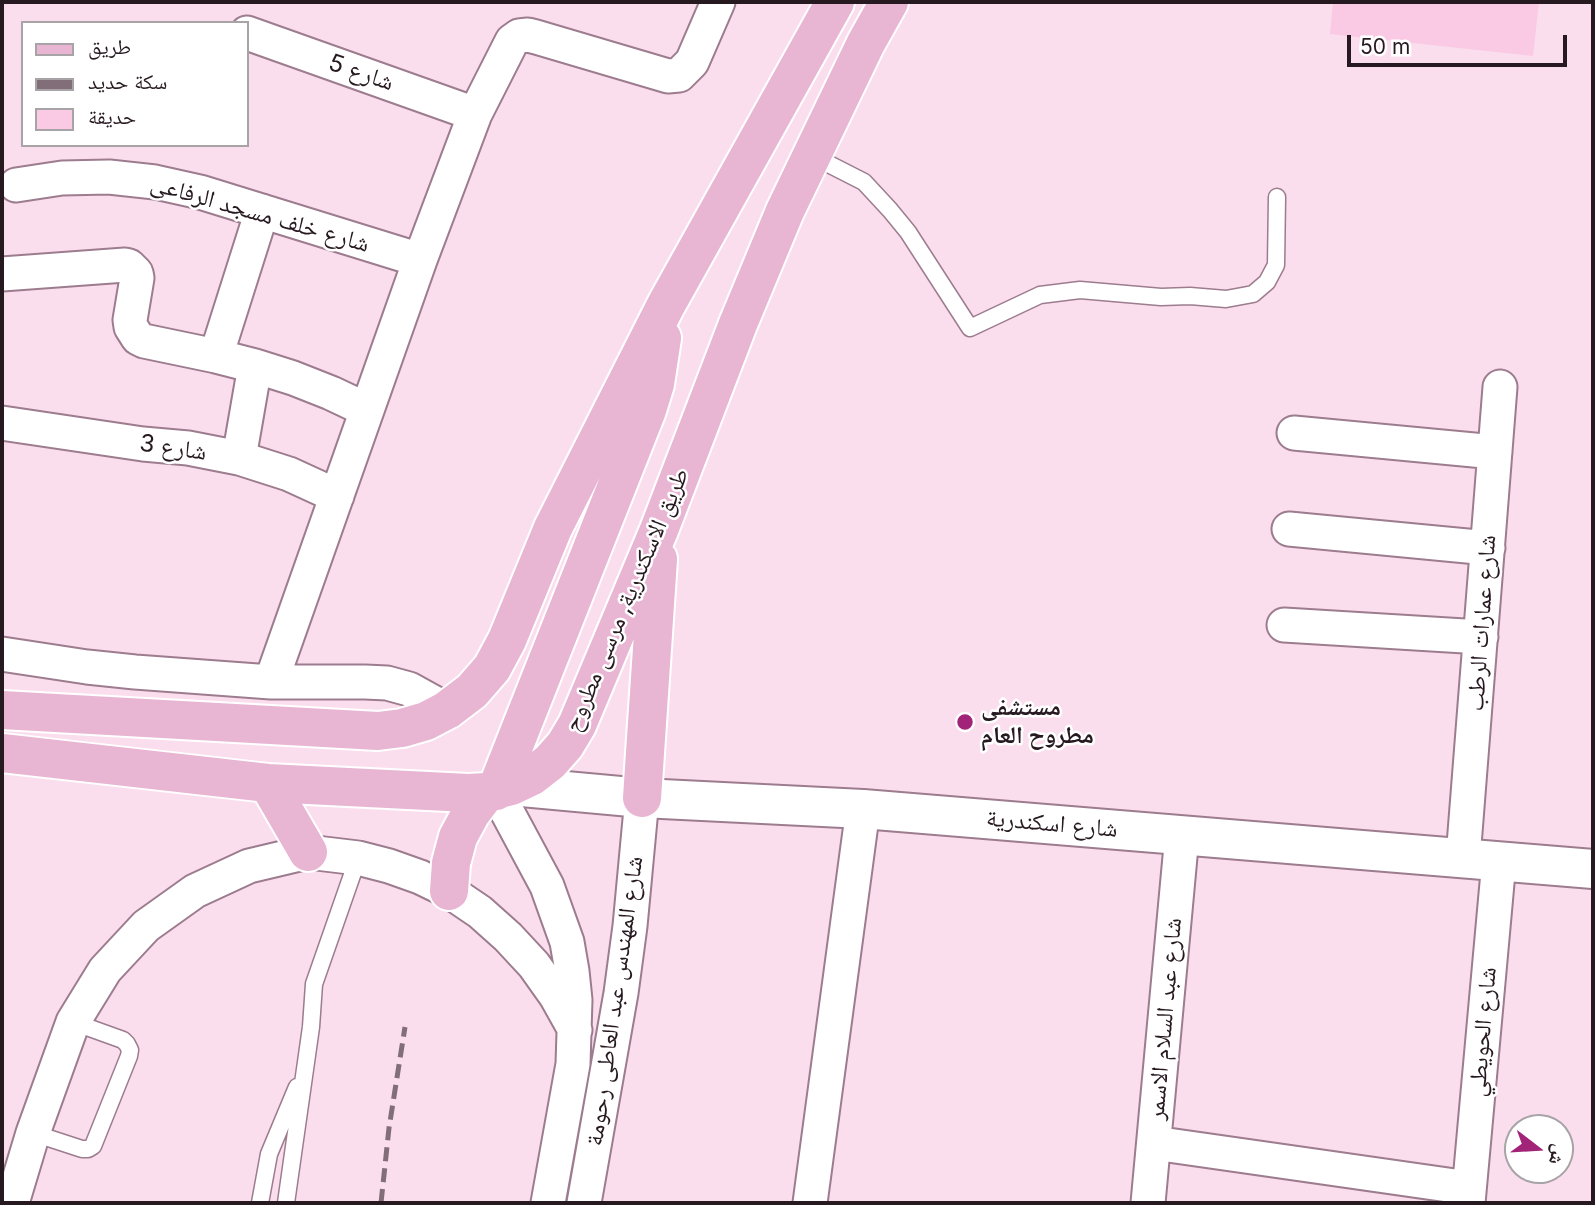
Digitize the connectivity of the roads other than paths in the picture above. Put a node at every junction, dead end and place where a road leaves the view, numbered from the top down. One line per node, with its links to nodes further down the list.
1 (719, 2): 5 (street)
2 (835, 2): 12 (main road)
3 (889, 2): 6 (main road, طريق الاسكندرية, مرسى مطروح)
4 (248, 33): 5 (street, شارع 5)
5 (475, 114): 10 (street)
6 (811, 155): 8 (lane); 23 (main road, طريق الاسكندرية, مرسى مطروح)
7 (16, 185): 9 (street, شارع خلف مسجد الرفاعى)
8 (1277, 197)
9 (262, 211): 10 (street, شارع خلف مسجد الرفاعى); 13 (street)
10 (420, 260): 16 (street)
11 (2, 274): 13 (street)
12 (666, 305): 30 (main road); 33 (main road)
13 (216, 356): 14 (street)
14 (255, 366): 16 (street); 20 (street)
15 (1500, 387): 19 (street, شارع عمارات الرطب)
16 (367, 410): 21 (street)
17 (2, 423): 20 (street, شارع 3)
18 (1294, 433): 19 (street)
19 (1495, 452): 24 (street, شارع عمارات الرطب)
20 (239, 458): 21 (street, شارع 3)
21 (337, 496): 28 (street)
22 (1289, 529): 24 (street)
23 (659, 530): 33 (main road, طريق الاسكندرية, مرسى مطروح); 34 (main road)
24 (1488, 548): 26 (street, شارع عمارات الرطب)
25 (1284, 625): 26 (street)
26 (1481, 637): 39 (street, شارع عمارات الرطب)
27 (2, 654): 28 (street)
28 (271, 682): 30 (street)
29 (2, 710): 30 (main road)
30 (447, 710)
31 (2, 753): 32 (main road, طريق الاسكندرية, مرسى مطروح)
32 (268, 783): 33 (main road, طريق الاسكندرية, مرسى مطروح); 37 (main road)
33 (498, 790): 34 (street, شارع اسكندرية); 41 (main road); 43 (street, شارع المهندس عبد العاطى رحومة)
34 (642, 798): 35 (street, شارع اسكندرية); 52 (street, شارع المهندس عبد العاطى رحومة)
35 (863, 809): 36 (street, شارع اسكندرية); 53 (street)
36 (1182, 835): 39 (street, شارع اسكندرية); 46 (street, شارع عبد السلام الاسمر)
37 (308, 852): 38 (street); 42 (street)
38 (358, 858): 41 (street); 44 (lane)
39 (1481, 859): 40 (street, شارع اسكندرية); 47 (street, شارع الحويطي)
40 (1593, 869)
41 (449, 891): 43 (street)
42 (74, 1022): 45 (street); 45 (lane)
43 (575, 1030): 51 (street, شارع المهندس عبد العاطى رحومة)
44 (305, 1069): 49 (lane); 50 (lane)
45 (33, 1133): 48 (street)
46 (1154, 1143): 47 (street); 54 (street, شارع عبد السلام الاسمر)
47 (1468, 1196)
48 (12, 1203)
49 (260, 1203)
50 (286, 1203)
51 (548, 1203)
52 (584, 1203)
53 (810, 1203)
54 (1147, 1203)

